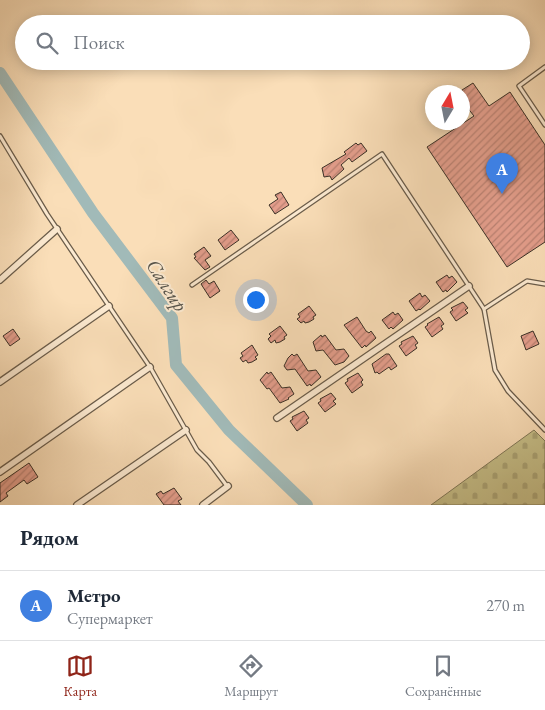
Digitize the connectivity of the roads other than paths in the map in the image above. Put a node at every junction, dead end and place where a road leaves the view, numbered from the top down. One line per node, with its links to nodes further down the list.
1 (545, 67): 2 (lane)
2 (545, 125)
3 (0, 136): 4 (lane)
4 (57, 229): 5 (street); 9 (lane)
5 (0, 280)
6 (545, 284): 10 (lane)
7 (192, 285): 8 (lane)
8 (469, 286): 10 (lane); 13 (street)
9 (109, 306): 11 (lane); 12 (street)
10 (484, 309): 15 (lane)
11 (150, 367): 14 (lane); 16 (street)
12 (0, 382)
13 (277, 418)
14 (186, 430): 17 (lane); 18 (street)
15 (545, 430)
16 (0, 472)
17 (228, 486): 19 (street)
18 (77, 505)
19 (203, 505)

